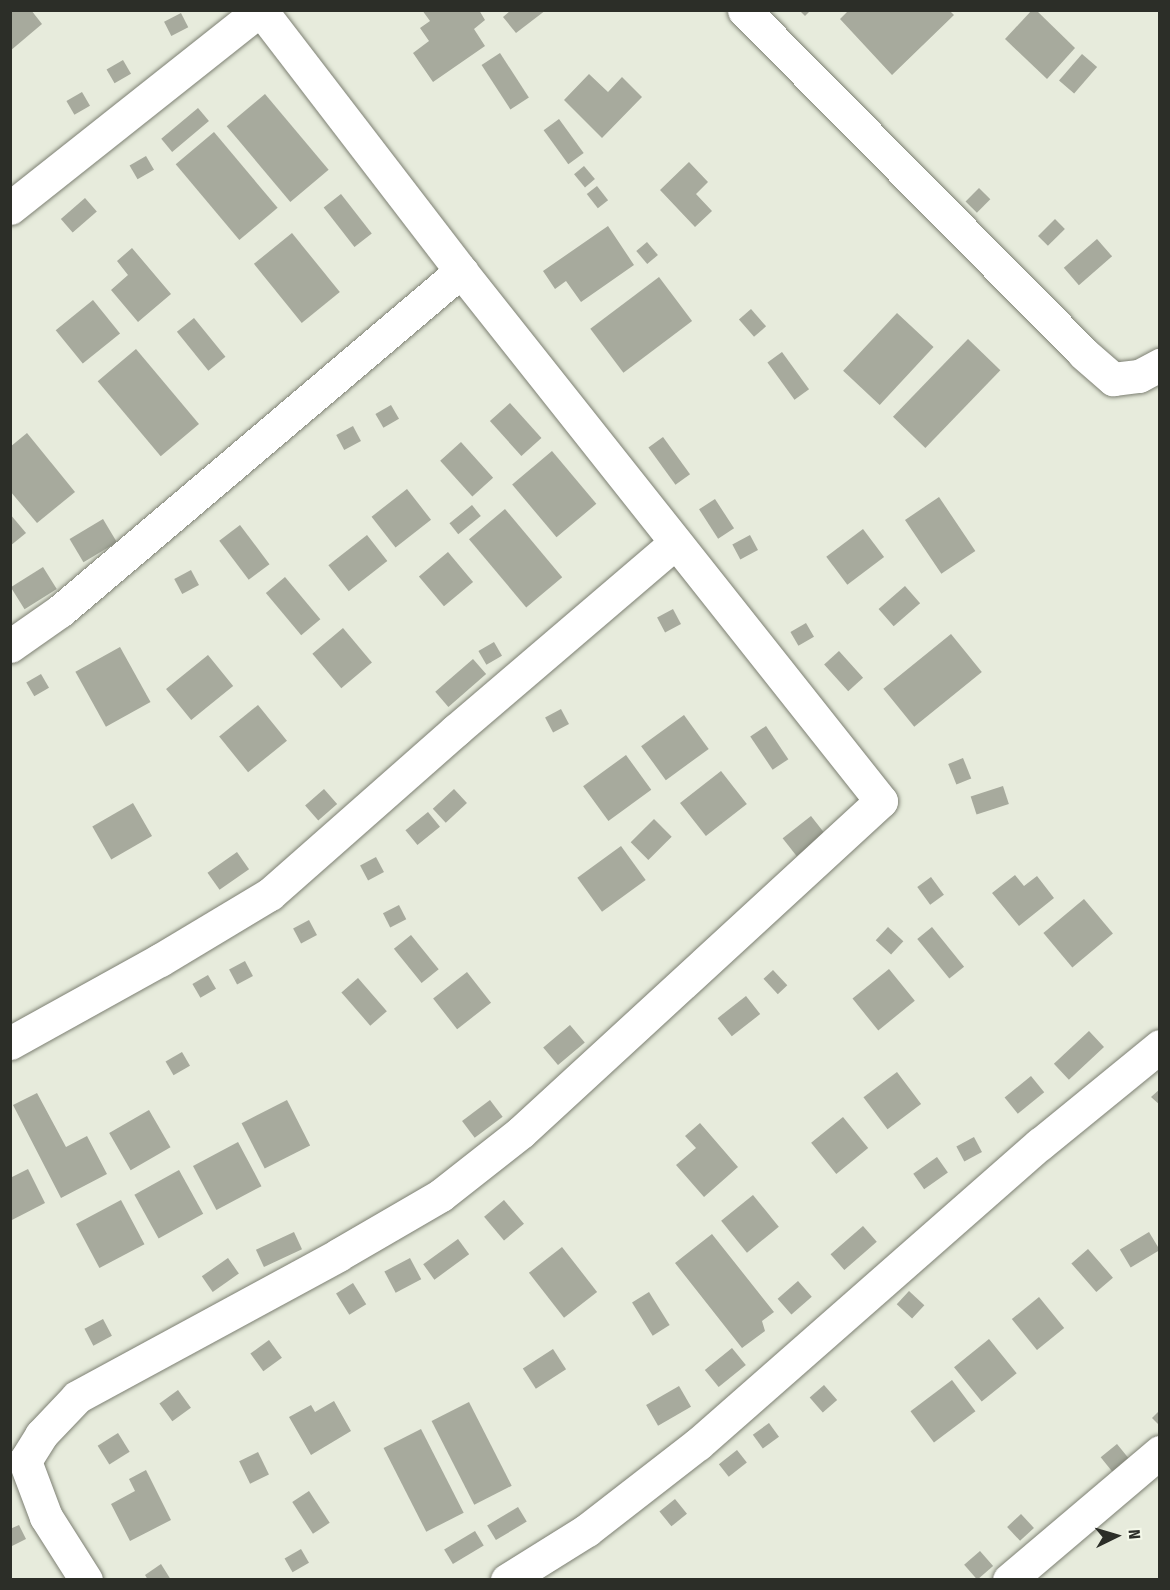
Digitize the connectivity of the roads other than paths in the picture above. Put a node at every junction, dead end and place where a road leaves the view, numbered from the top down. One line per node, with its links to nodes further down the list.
1 (260, 10): 3 (street); 4 (street)
2 (744, 10): 5 (street)
3 (10, 208)
4 (461, 271): 6 (street); 7 (street)
5 (1160, 364)
6 (675, 543): 8 (street); 11 (street)
7 (10, 646)
8 (10, 1043)
9 (1160, 1046): 12 (street)
10 (1160, 1452): 13 (street)
11 (86, 1580)
12 (507, 1580)
13 (1009, 1580)

